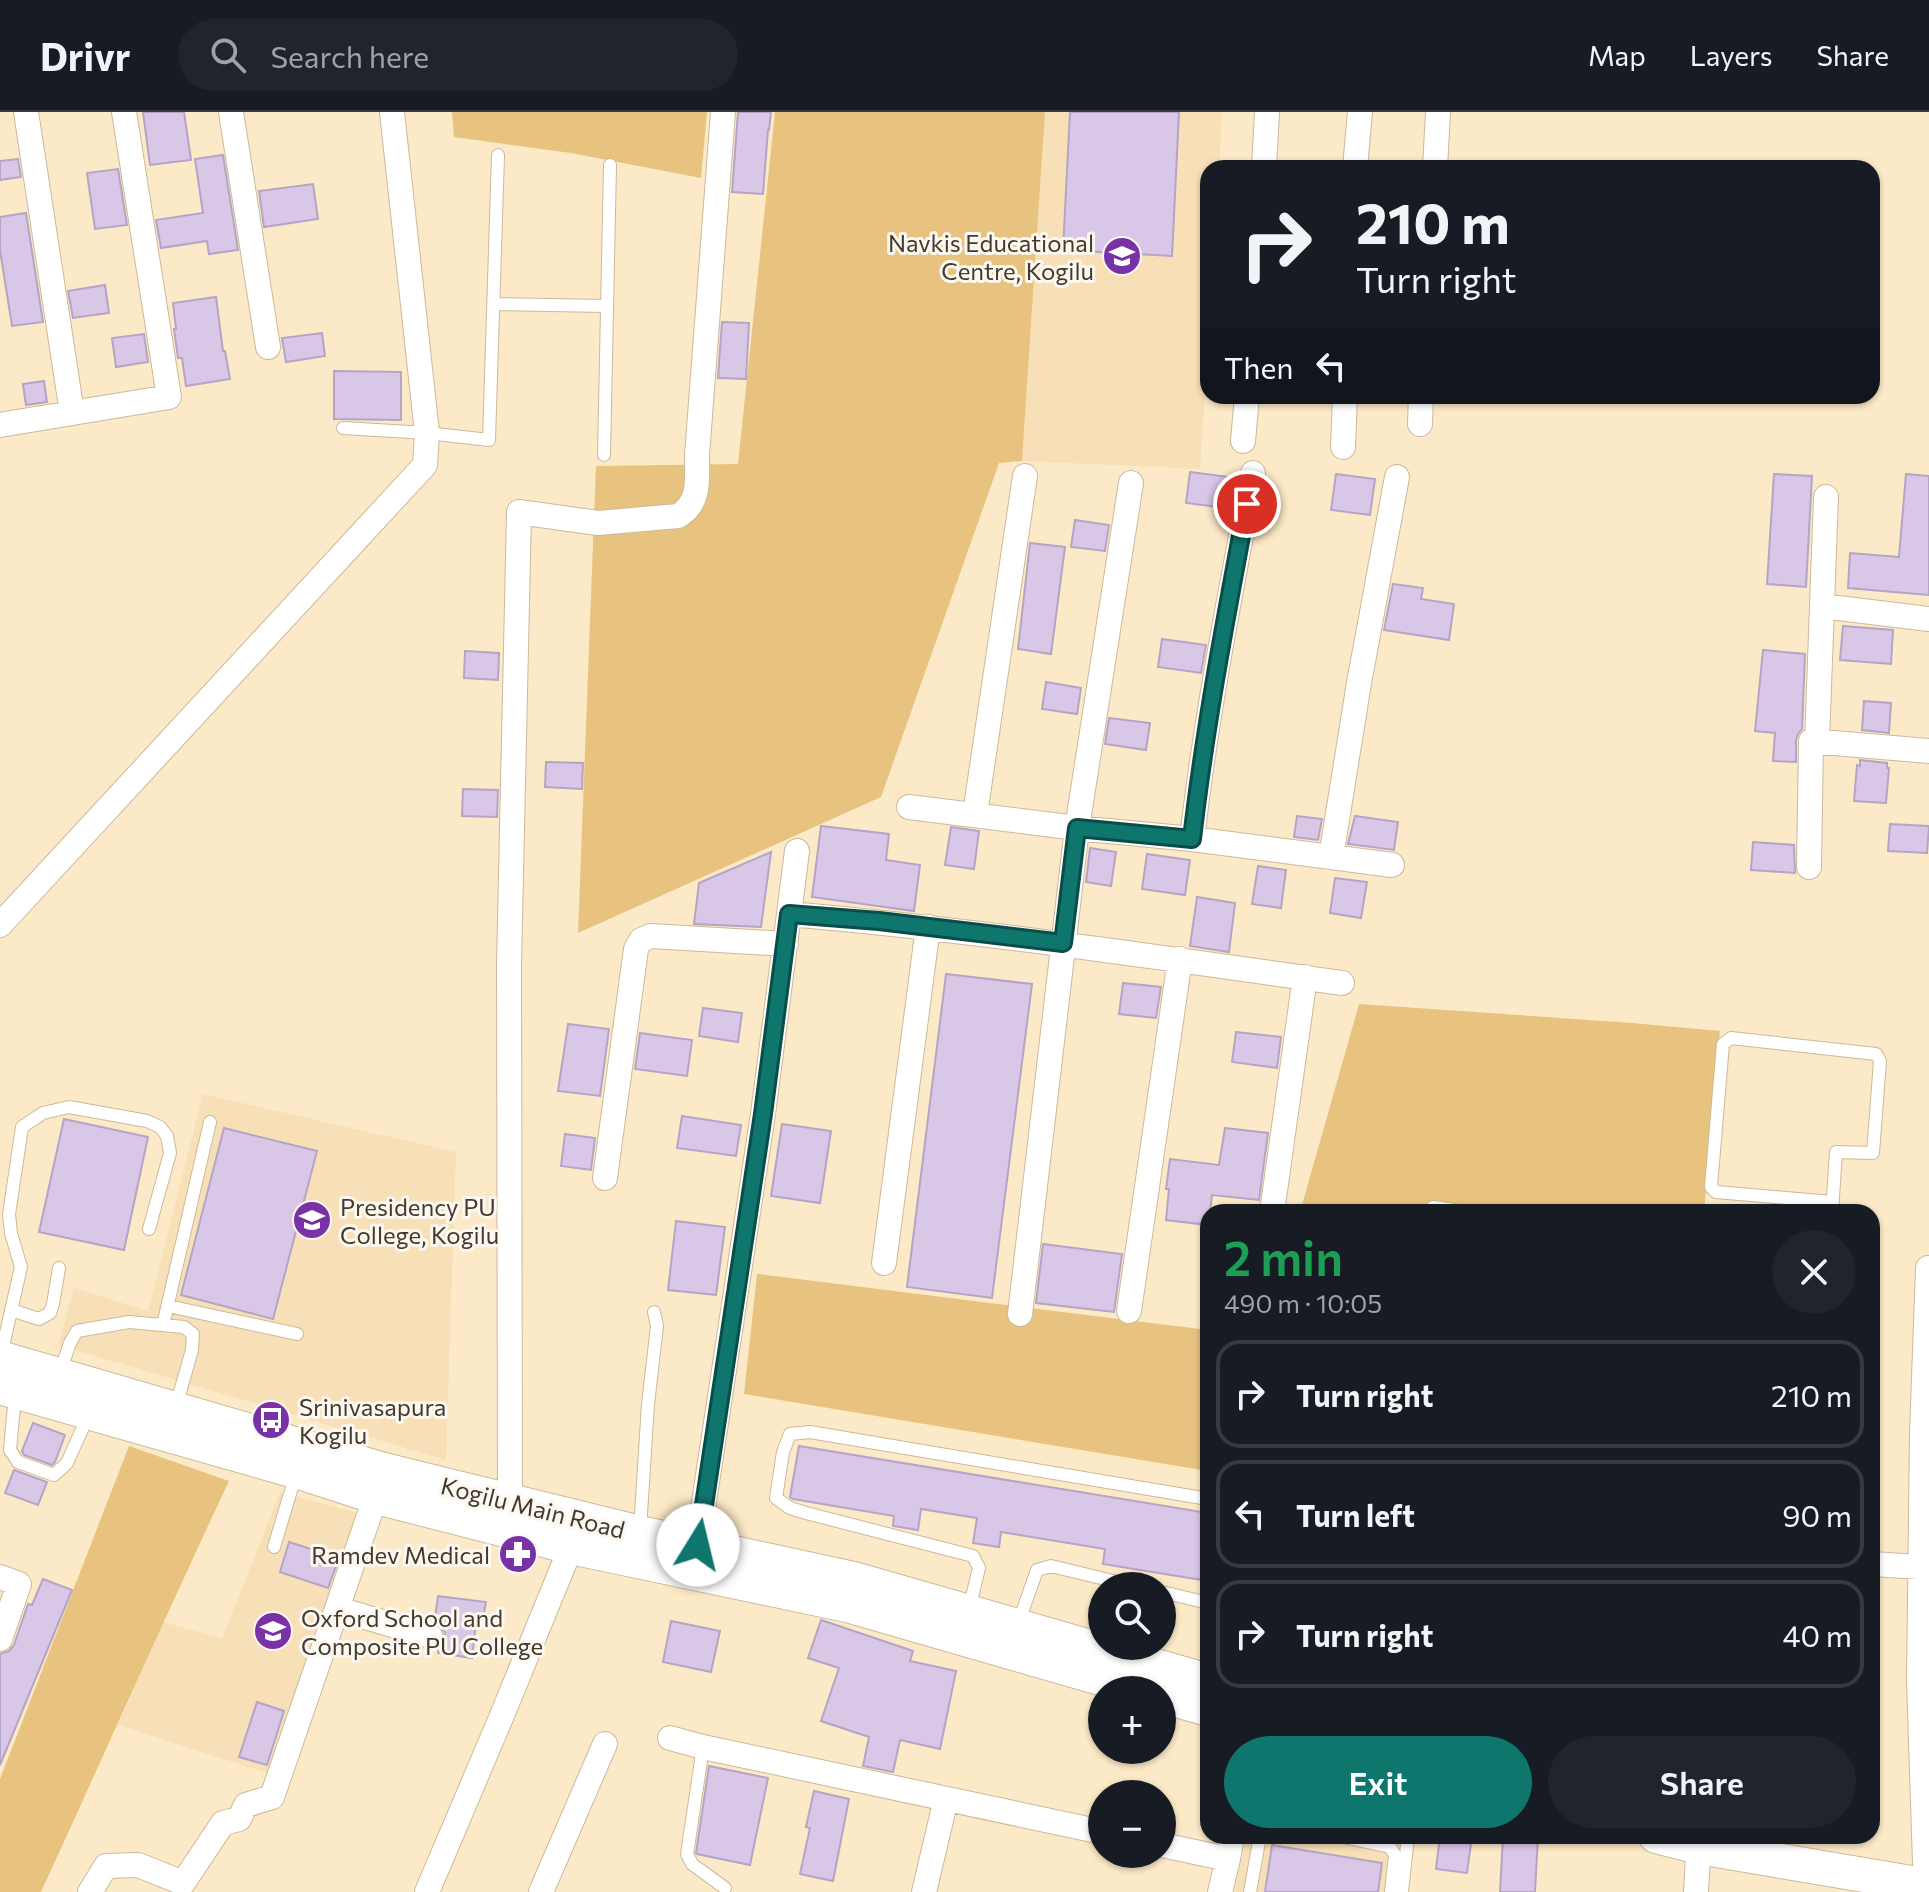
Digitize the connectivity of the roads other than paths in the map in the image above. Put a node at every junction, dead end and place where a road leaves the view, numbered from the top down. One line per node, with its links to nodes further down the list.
1 (26, 112): 20 (street)
2 (124, 112): 20 (street)
3 (231, 112): 16 (street)
4 (392, 112): 24 (street)
5 (723, 112): 77 (street)
6 (1267, 112): 10 (street)
7 (1360, 112): 11 (street)
8 (1438, 112): 12 (street)
9 (498, 155): 14 (lane)
10 (1264, 160)
11 (1356, 160)
12 (1435, 160)
13 (610, 165): 15 (lane)
14 (494, 304): 15 (lane); 24 (lane)
15 (606, 306): 27 (lane)
16 (268, 347)
17 (1246, 404): 25 (street)
18 (1345, 404): 26 (street)
19 (1421, 404): 21 (street)
20 (72, 413): 22 (street)
21 (1420, 424)
22 (0, 425)
23 (343, 428): 24 (lane)
24 (427, 433): 46 (street)
25 (1243, 441)
26 (1343, 447)
27 (604, 455)
28 (1253, 473): 40 (street)
29 (1025, 476): 38 (street)
30 (1397, 477): 42 (street)
31 (1131, 483): 39 (street)
32 (1826, 497): 33 (street)
33 (1822, 606): 34 (street); 35 (street)
34 (1929, 619)
35 (1817, 742): 36 (street); 44 (street)
36 (1929, 751)
37 (909, 807): 38 (street)
38 (975, 814): 39 (street)
39 (1077, 828): 40 (street); 48 (street)
40 (1192, 839): 42 (street)
41 (797, 851): 45 (street)
42 (1331, 857): 43 (street)
43 (1392, 865)
44 (1809, 867)
45 (789, 914): 47 (street); 49 (street)
46 (0, 925)
47 (928, 927): 48 (street); 59 (street)
48 (1063, 943): 50 (street); 66 (street)
49 (786, 944): 54 (street); 81 (street)
50 (1180, 959): 51 (street); 64 (street)
51 (1305, 977): 52 (street); 55 (street)
52 (1342, 983)
53 (210, 1122): 62 (lane)
54 (605, 1178)
55 (1273, 1204)
56 (1809, 1204): 57 (lane)
57 (1832, 1204)
58 (149, 1229): 63 (lane)
59 (884, 1263)
60 (59, 1268): 63 (lane)
61 (1928, 1268): 83 (street)
62 (168, 1306): 67 (lane); 68 (lane)
63 (11, 1310): 69 (lane)
64 (1129, 1311)
65 (654, 1312): 78 (lane)
66 (1020, 1314)
67 (163, 1325): 70 (lane); 72 (lane)
68 (297, 1334)
69 (0, 1358): 70 (main road, Kogilu Main Road)
70 (59, 1375): 72 (main road, Kogilu Main Road)
71 (8, 1390): 73 (main road, Kogilu Main Road); 73 (lane)
72 (175, 1408): 75 (main road, Kogilu Main Road)
73 (89, 1413): 74 (main road, Kogilu Main Road)
74 (297, 1471): 75 (main road, Kogilu Main Road); 79 (lane)
75 (380, 1484): 77 (main road, Kogilu Main Road); 80 (main road, Kogilu Main Road); 88 (street)
76 (1200, 1498): 89 (lane)
77 (510, 1501): 78 (main road, Kogilu Main Road)
78 (640, 1533): 81 (main road, Kogilu Main Road)
79 (274, 1547)
80 (571, 1547): 81 (main road, Kogilu Main Road); 113 (street)
81 (695, 1559): 89 (main road, Kogilu Main Road); 93 (main road, Kogilu Main Road)
82 (1880, 1564): 83 (street)
83 (1920, 1567): 110 (street)
84 (1088, 1575): 90 (lane)
85 (0, 1577): 92 (street)
86 (1176, 1595): 87 (lane)
87 (1200, 1601)
88 (338, 1609): 91 (street); 112 (street)
89 (969, 1612): 90 (main road, Kogilu Main Road)
90 (1017, 1626): 94 (main road, Kogilu Main Road)
91 (430, 1636)
92 (0, 1639)
93 (1093, 1676)
94 (1200, 1679)
95 (1176, 1700): 96 (main road)
96 (1200, 1707)
97 (670, 1738): 99 (street)
98 (605, 1744): 114 (street)
99 (703, 1747): 100 (street); 111 (lane)
100 (946, 1799): 101 (street); 115 (street)
101 (1088, 1829)
102 (1259, 1844): 117 (lane)
103 (1376, 1844): 118 (lane)
104 (1407, 1844): 119 (lane)
105 (1699, 1844): 120 (street)
106 (1715, 1844): 110 (main road)
107 (1799, 1844): 110 (main road)
108 (1176, 1846): 109 (street)
109 (1230, 1848): 116 (street)
110 (1928, 1871)
111 (725, 1888)
112 (90, 1892)
113 (427, 1892)
114 (541, 1892)
115 (924, 1892)
116 (1220, 1892)
117 (1250, 1892)
118 (1391, 1892)
119 (1402, 1892)
120 (1696, 1892)

